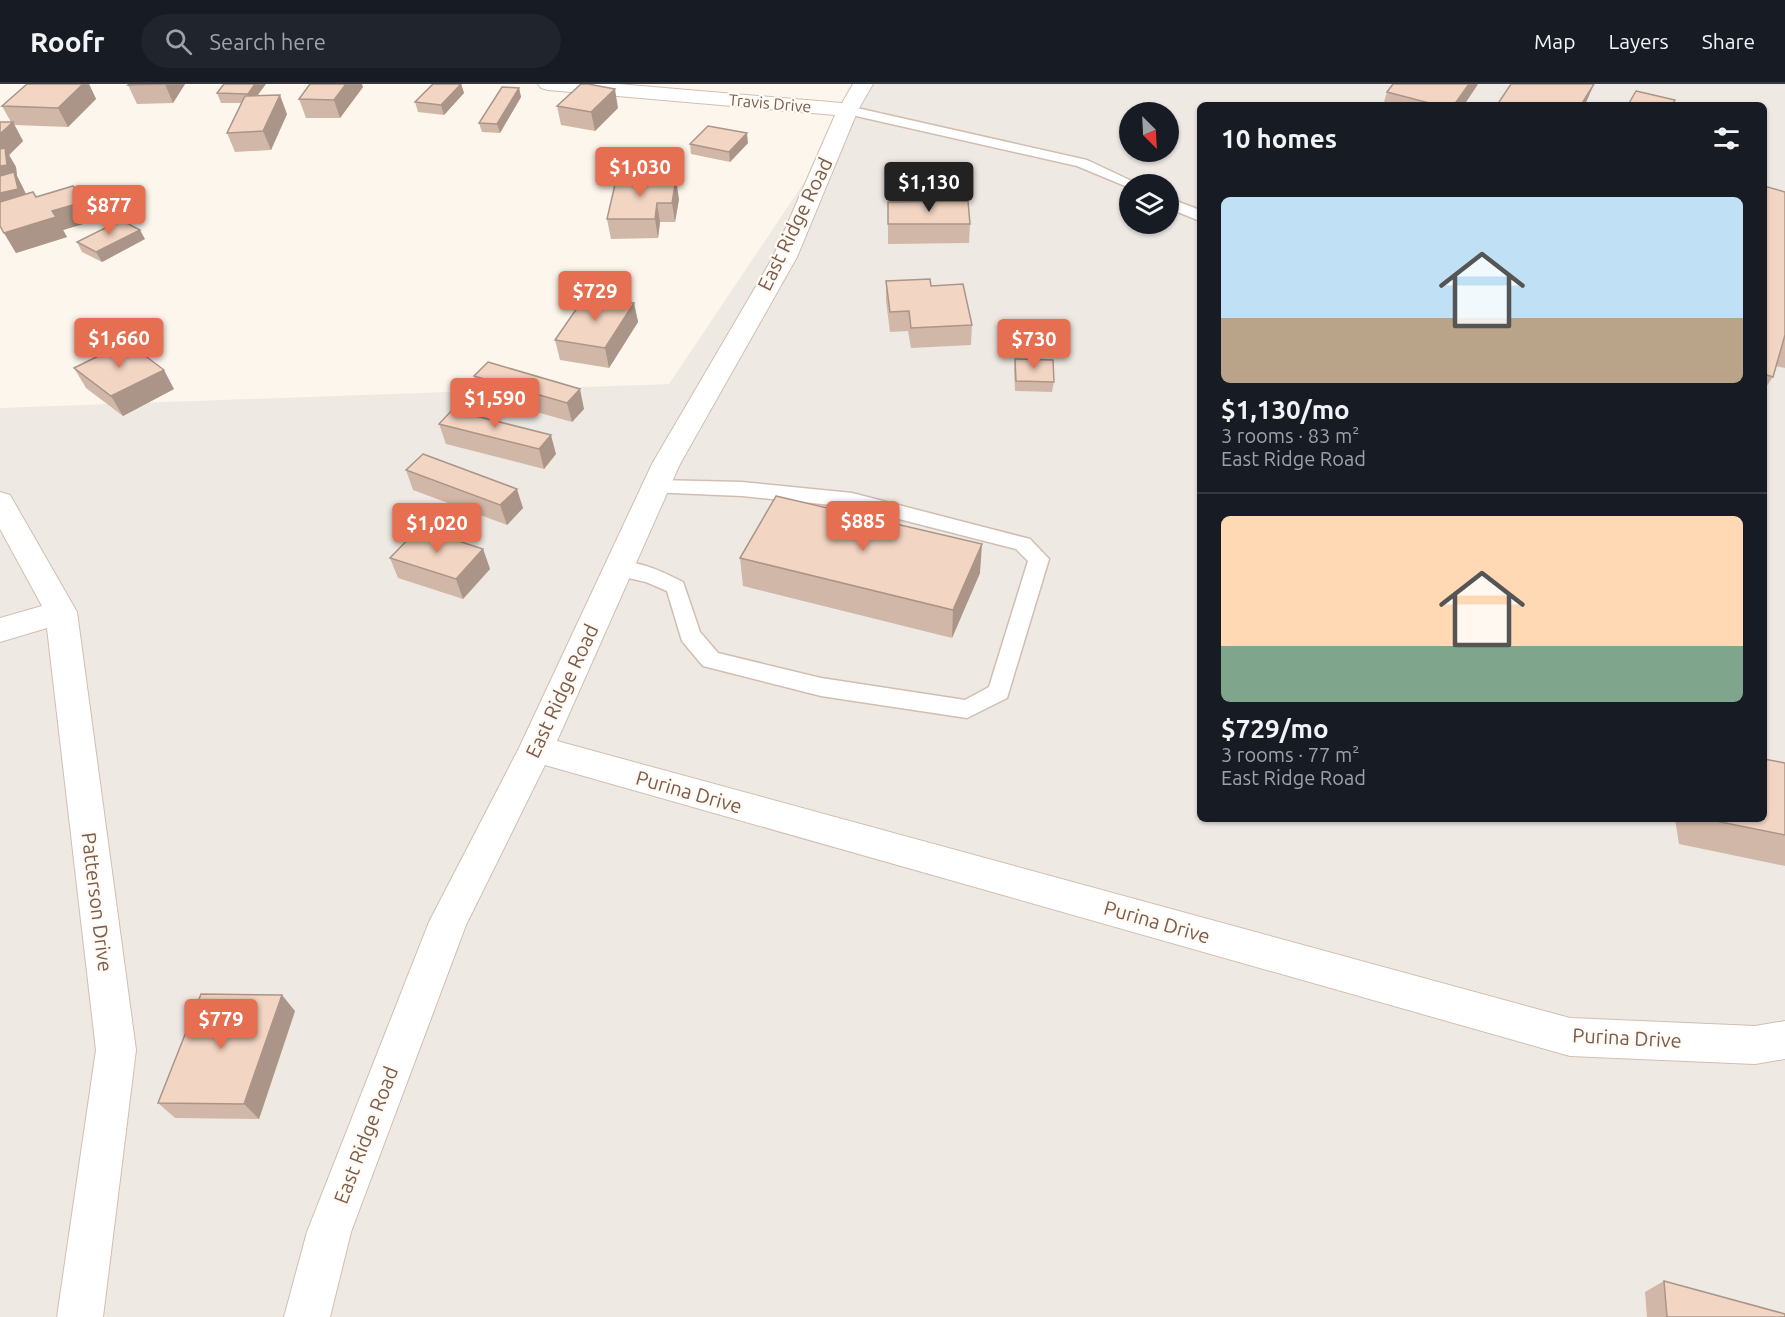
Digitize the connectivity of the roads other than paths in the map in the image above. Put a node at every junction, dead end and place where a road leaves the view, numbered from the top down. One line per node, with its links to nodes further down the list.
1 (548, 84): 2 (street, Travis Drive)
2 (856, 97): 3 (lane); 6 (street, East Ridge Road)
3 (1119, 179)
4 (1179, 207): 5 (lane)
5 (1197, 215)
6 (656, 487): 8 (street, East Ridge Road); 8 (lane)
7 (0, 502): 9 (street, Patterson Drive)
8 (618, 569): 11 (street, East Ridge Road)
9 (61, 612): 10 (street); 13 (street, Patterson Drive)
10 (0, 630)
11 (536, 749): 12 (street, Purina Drive); 14 (street, East Ridge Road)
12 (1785, 1040)
13 (80, 1317)
14 (307, 1317)

